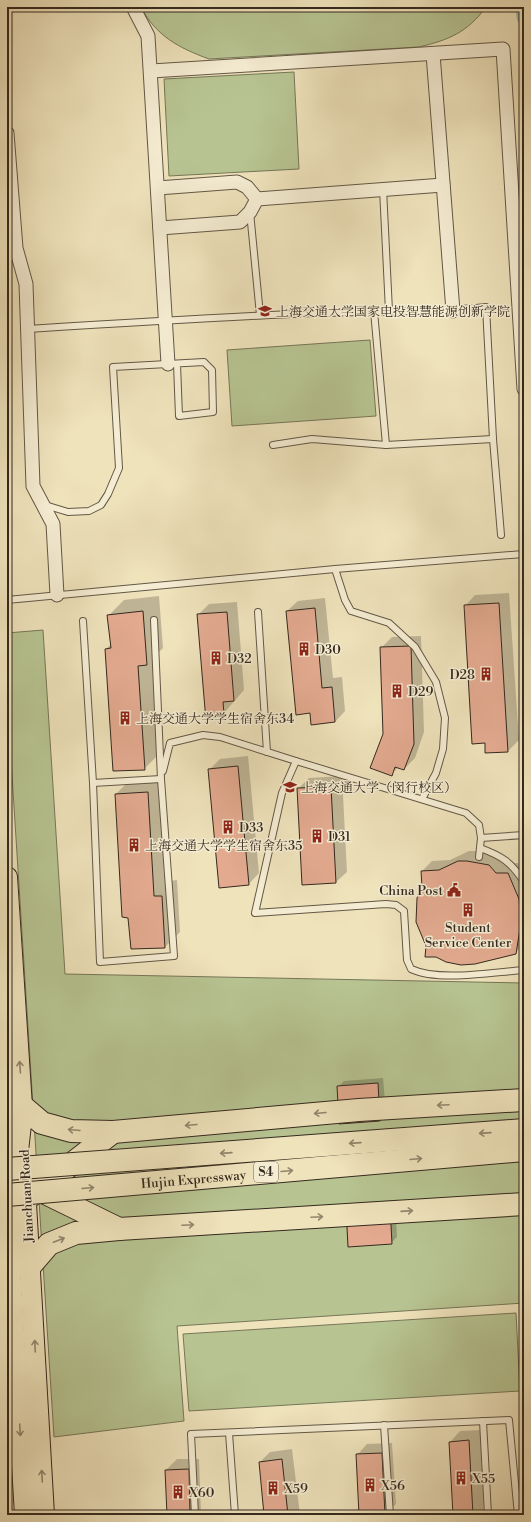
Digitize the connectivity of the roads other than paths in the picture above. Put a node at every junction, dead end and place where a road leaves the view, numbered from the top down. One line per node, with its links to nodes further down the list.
1 (133, 7): 3 (street)
2 (433, 54): 3 (street); 5 (street); 19 (street)
3 (151, 71): 6 (street)
4 (7, 133): 10 (street)
5 (443, 185): 7 (street); 14 (street)
6 (158, 188): 8 (street); 11 (street)
7 (383, 189): 8 (street); 13 (lane)
8 (257, 200): 9 (street)
9 (250, 212): 11 (street); 15 (lane)
10 (10, 216): 17 (street)
11 (160, 228): 16 (street)
12 (374, 311): 13 (lane); 15 (lane); 22 (lane)
13 (388, 311): 14 (lane)
14 (453, 311): 20 (lane)
15 (260, 316): 16 (lane)
16 (165, 320): 17 (lane); 18 (street)
17 (28, 329): 23 (street)
18 (173, 364): 18 (lane); 23 (lane)
19 (524, 389)
20 (493, 439): 22 (lane); 24 (lane)
21 (273, 445): 22 (lane)
22 (386, 445)
23 (42, 504): 27 (street)
24 (501, 535)
25 (524, 554): 26 (lane)
26 (335, 569): 27 (lane); 36 (lane)
27 (57, 595): 28 (lane)
28 (7, 600)
29 (258, 612): 32 (lane)
30 (154, 620): 34 (lane)
31 (83, 621): 35 (lane)
32 (268, 752): 33 (lane); 34 (lane)
33 (296, 761): 36 (lane); 43 (lane)
34 (161, 779): 35 (lane); 35 (lane)
35 (93, 783)
36 (422, 799): 38 (lane)
37 (524, 835): 38 (lane)
38 (481, 838): 39 (lane)
39 (480, 848): 40 (lane); 42 (lane)
40 (479, 857)
41 (7, 878): 45 (main road, one-way to 41)
42 (524, 882)
43 (524, 970)
44 (524, 1100): 47 (highway, one-way to 47)
45 (15, 1107): 47 (highway, one-way to 45); 50 (highway)
46 (524, 1130): 50 (highway, Hujin Expressway / S4, one-way to 50, bridge)
47 (112, 1132): 50 (highway)
48 (7, 1139): 50 (highway)
49 (524, 1150): 50 (highway, Hujin Expressway / S4, one-way to 49, bridge)
50 (15, 1191): 52 (highway); 53 (highway)
51 (524, 1204): 52 (highway, one-way to 51)
52 (119, 1229): 53 (highway, one-way to 52)
53 (16, 1263): 57 (main road, one-way to 57); 58 (main road, one-way to 53)
54 (483, 1421): 55 (lane); 62 (lane); 63 (lane)
55 (384, 1426): 56 (lane); 61 (lane)
56 (229, 1433): 59 (lane); 60 (lane)
57 (25, 1515)
58 (44, 1515)
59 (195, 1515)
60 (234, 1515)
61 (390, 1515)
62 (488, 1515)
63 (518, 1515)

